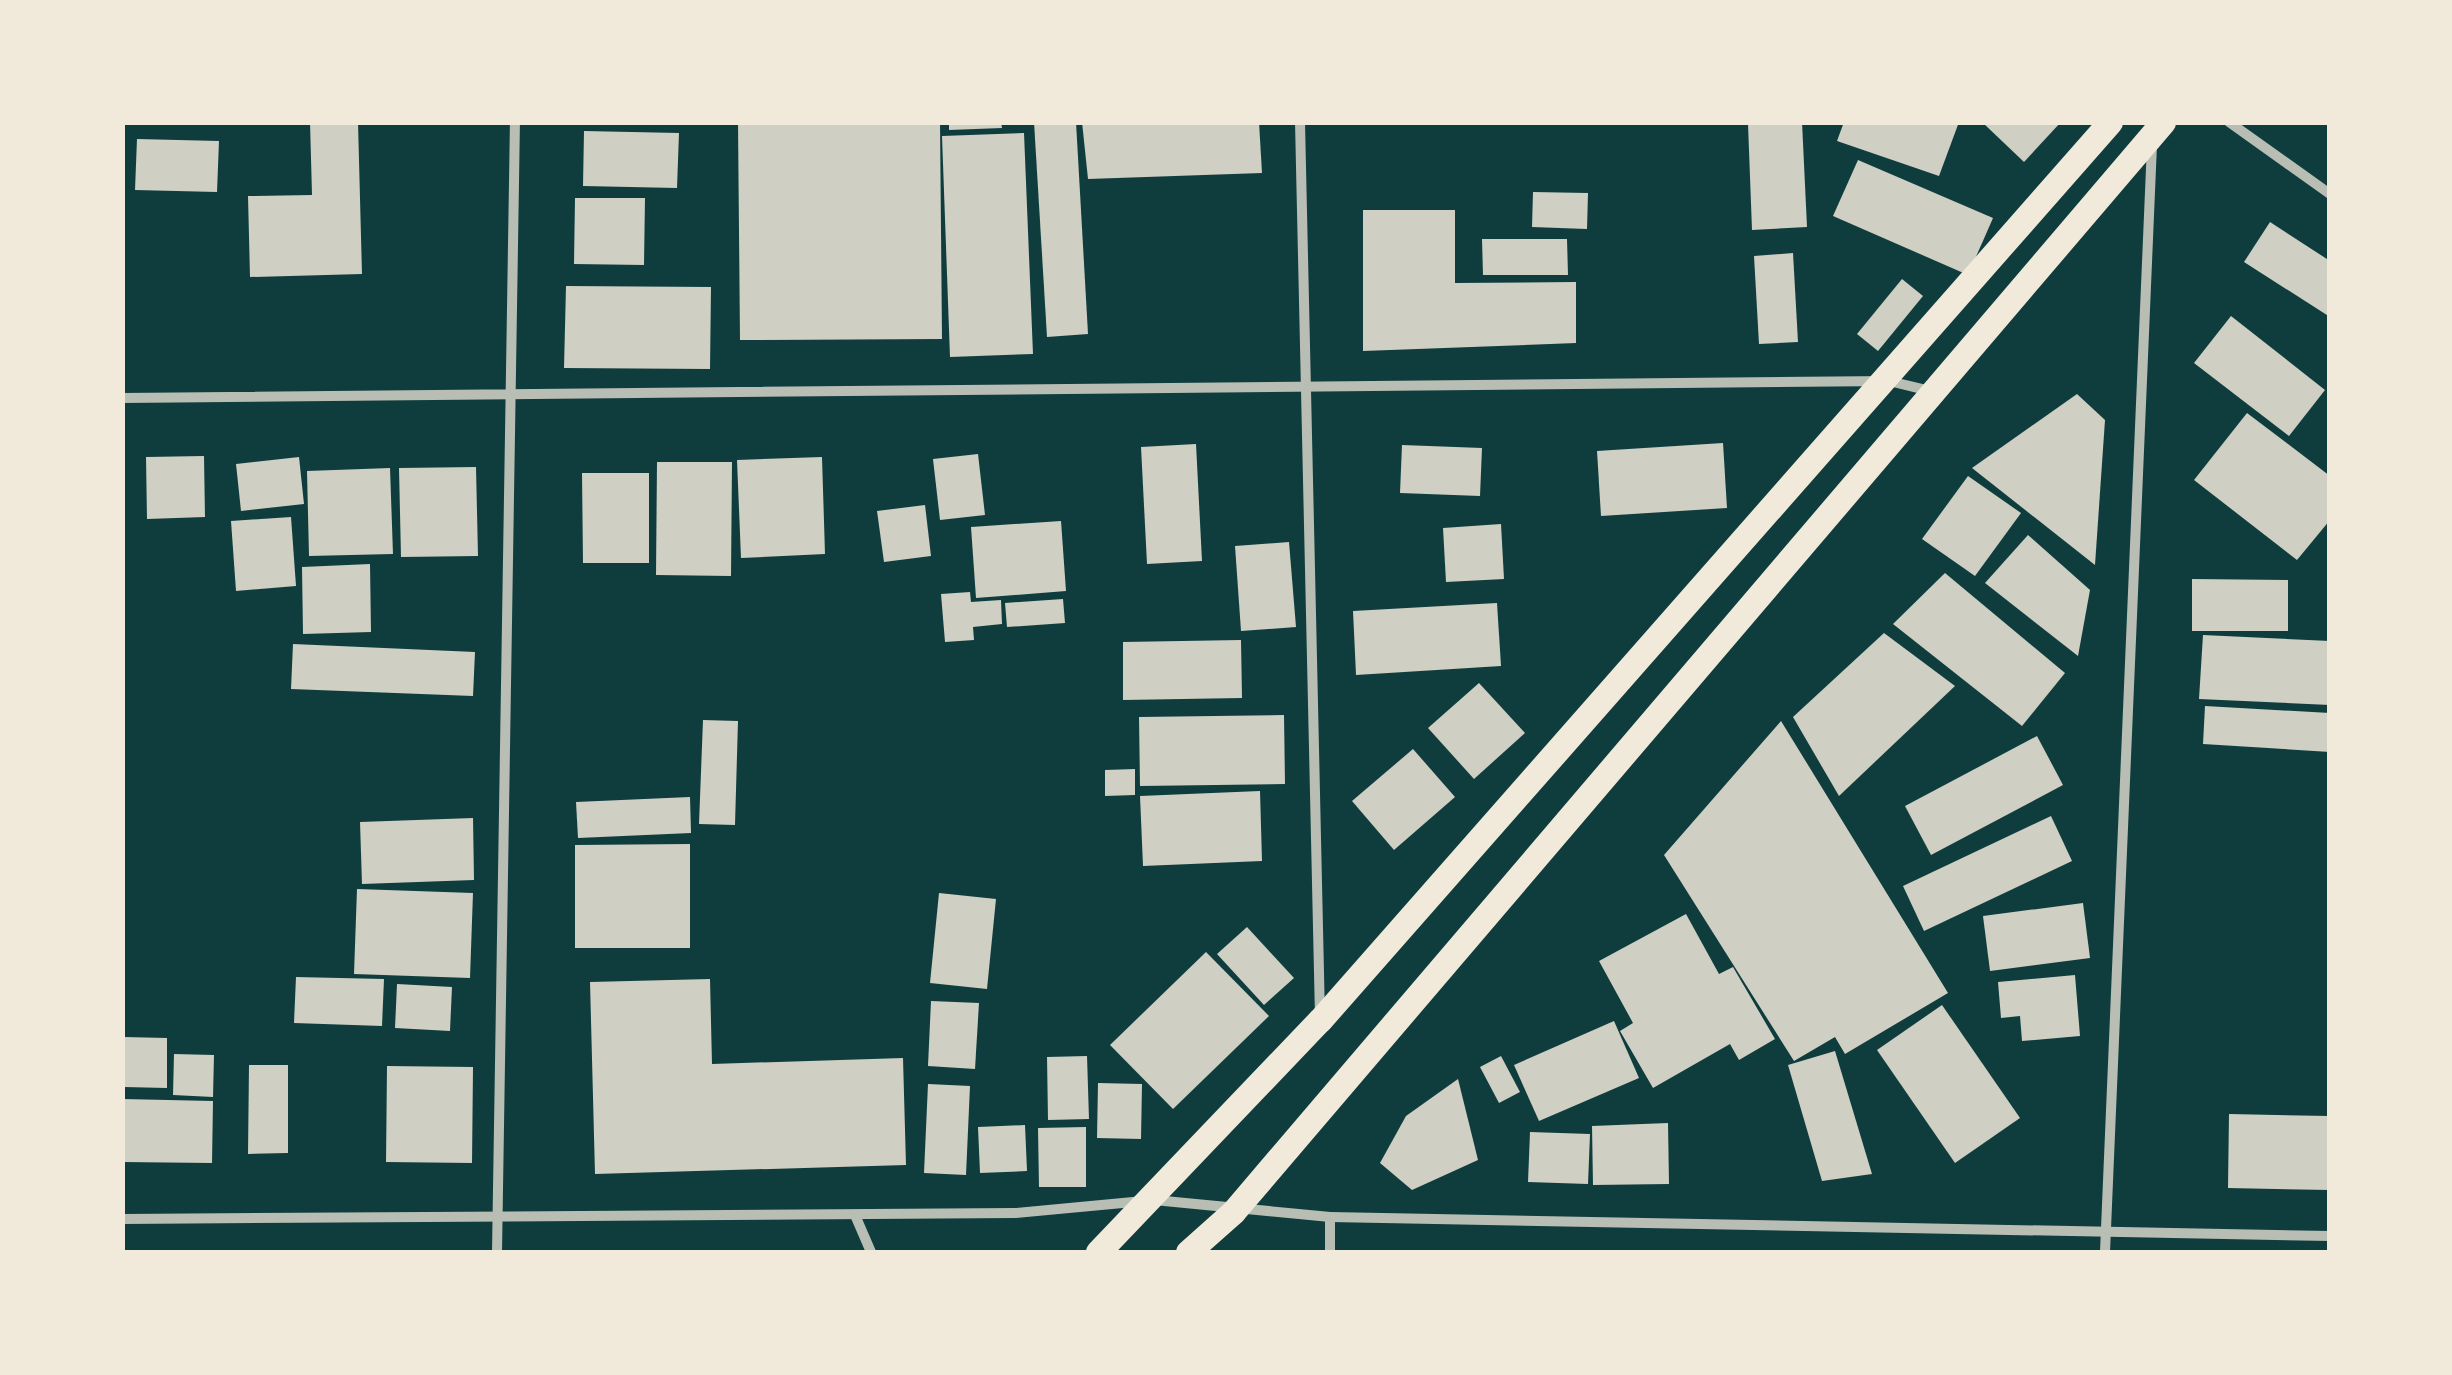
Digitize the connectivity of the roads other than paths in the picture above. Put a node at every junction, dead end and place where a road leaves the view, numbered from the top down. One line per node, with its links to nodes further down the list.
1 (515, 122): 10 (street)
2 (1300, 122): 8 (street)
3 (2110, 122): 7 (main road)
4 (2229, 122): 6 (street)
5 (2156, 126): 9 (main road); 19 (street)
6 (2330, 194)
7 (1889, 381): 8 (street); 9 (street); 12 (main road)
8 (1303, 388): 10 (street); 12 (street)
9 (1936, 392): 14 (main road)
10 (510, 394): 11 (street); 15 (street)
11 (122, 398)
12 (1320, 1020): 13 (main road)
13 (1154, 1200): 14 (street); 16 (street); 23 (main road)
14 (1233, 1212): 17 (street); 24 (main road)
15 (498, 1216): 16 (street); 18 (street); 21 (street)
16 (855, 1216): 22 (street)
17 (1330, 1217): 19 (street); 25 (street)
18 (122, 1219)
19 (2106, 1232): 20 (street); 26 (street)
20 (2330, 1236)
21 (497, 1252)
22 (871, 1252)
23 (1098, 1252)
24 (1188, 1252)
25 (1330, 1252)
26 (2105, 1252)

